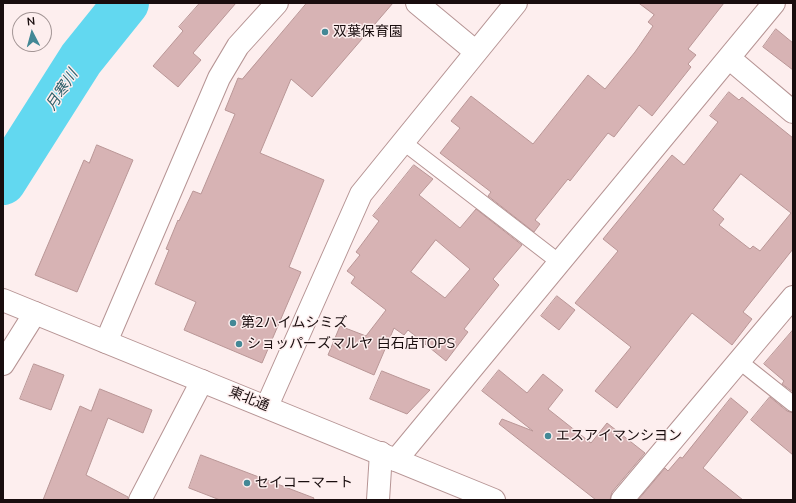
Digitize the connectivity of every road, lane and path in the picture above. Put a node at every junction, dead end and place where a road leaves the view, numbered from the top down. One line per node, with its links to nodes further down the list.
1 (277, 3): 13 (street)
2 (417, 3): 5 (street)
3 (516, 3): 5 (street)
4 (774, 3): 6 (street)
5 (476, 52): 8 (street)
6 (729, 58): 7 (street); 9 (street)
7 (793, 112)
8 (403, 142): 9 (lane); 18 (street)
9 (559, 262): 19 (street)
10 (793, 297): 14 (street)
11 (3, 300): 12 (street, 東北通)
12 (35, 313): 13 (street, 東北通); 15 (street)
13 (106, 342): 16 (street, 東北通)
14 (739, 361): 17 (lane); 23 (street)
15 (3, 364)
16 (202, 381): 18 (street, 東北通); 20 (street)
17 (793, 404)
18 (268, 406): 19 (street, 東北通)
19 (389, 457): 21 (street); 22 (street, 東北通)
20 (140, 500)
21 (378, 500)
22 (494, 500)
23 (622, 500)

